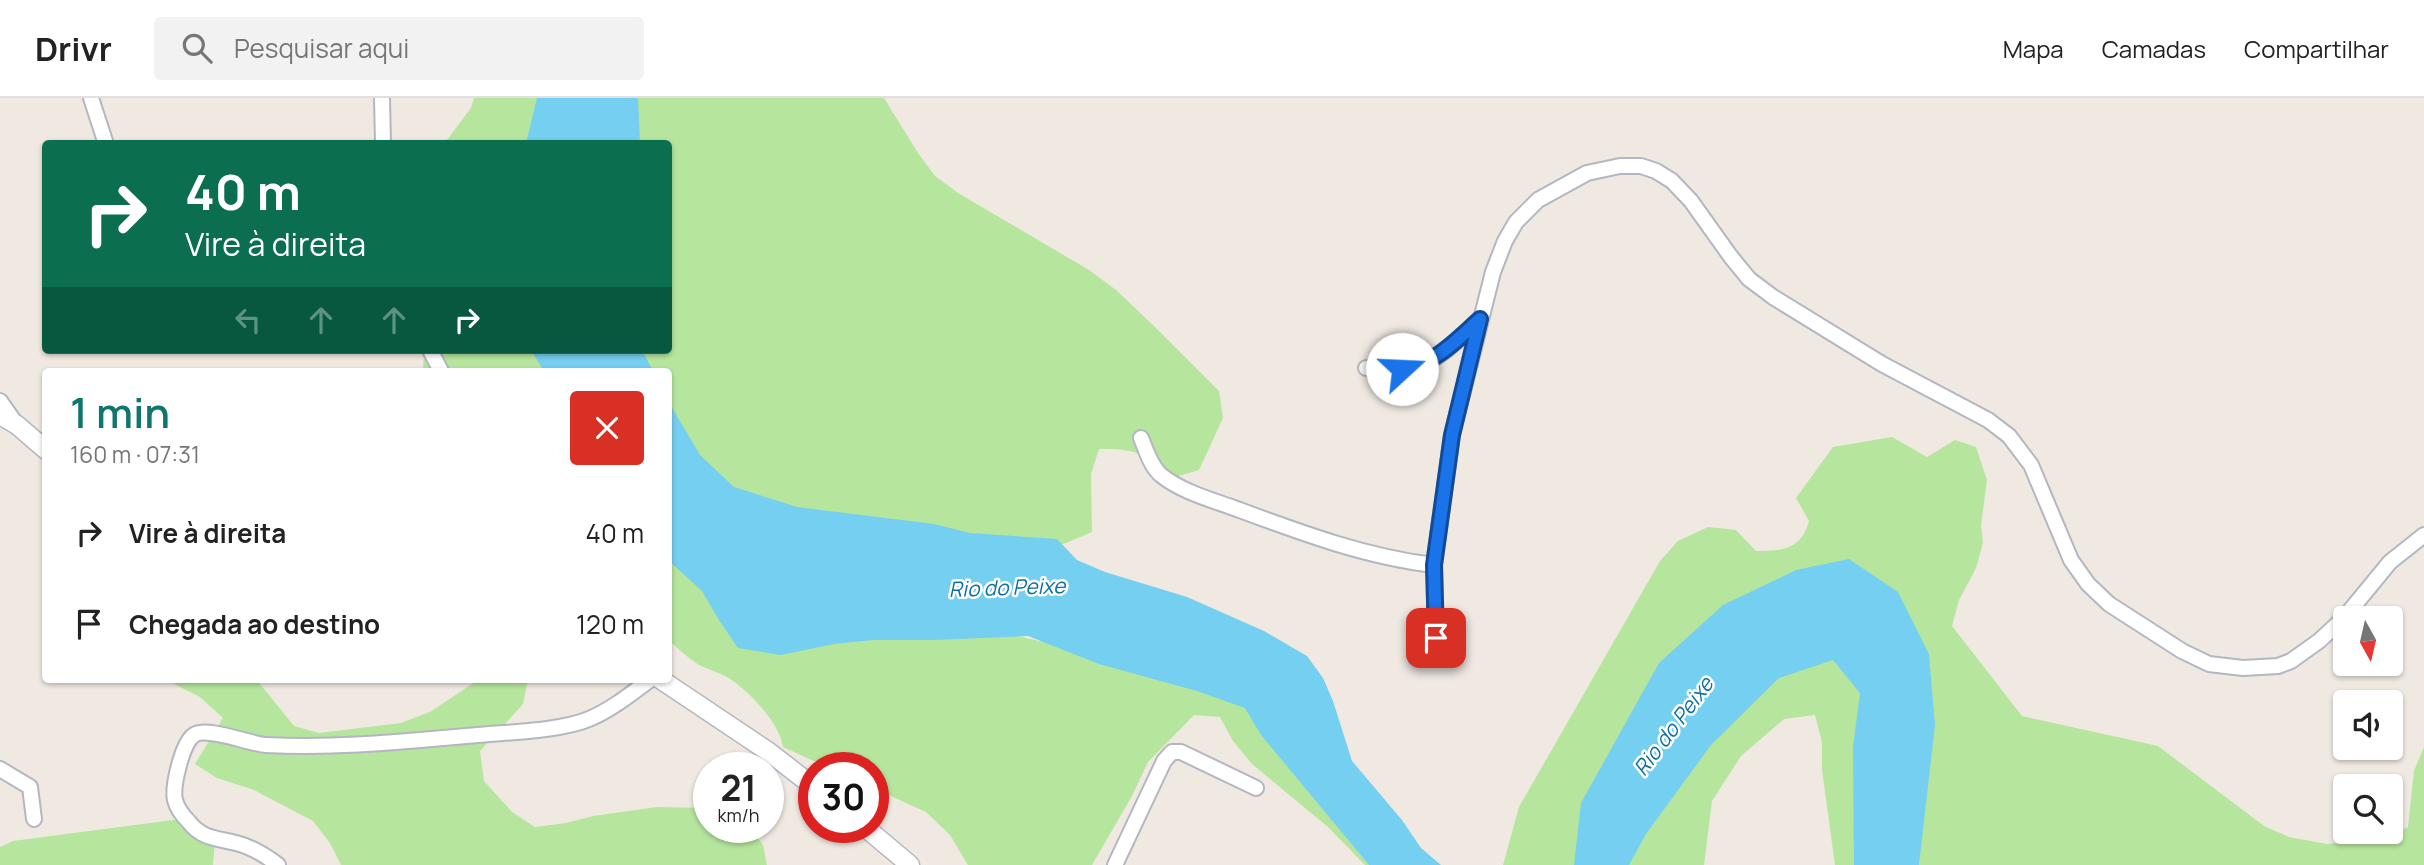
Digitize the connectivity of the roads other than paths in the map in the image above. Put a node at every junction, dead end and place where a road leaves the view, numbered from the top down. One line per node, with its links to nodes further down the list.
1 (90, 98): 3 (street)
2 (382, 98): 4 (street)
3 (105, 140)
4 (383, 140)
5 (1480, 319): 6 (street); 12 (street); 13 (street)
6 (1366, 368)
7 (0, 401): 9 (street)
8 (0, 415): 9 (street)
9 (17, 425): 11 (street)
10 (1141, 438): 13 (street)
11 (42, 447)
12 (2424, 536)
13 (1434, 565): 14 (street)
14 (1436, 638)
15 (645, 683): 22 (street)
16 (666, 683): 18 (street)
17 (0, 769): 20 (street)
18 (798, 775)
19 (1256, 788): 24 (street)
20 (34, 819)
21 (884, 843): 23 (street)
22 (278, 865)
23 (910, 865)
24 (1115, 865)

